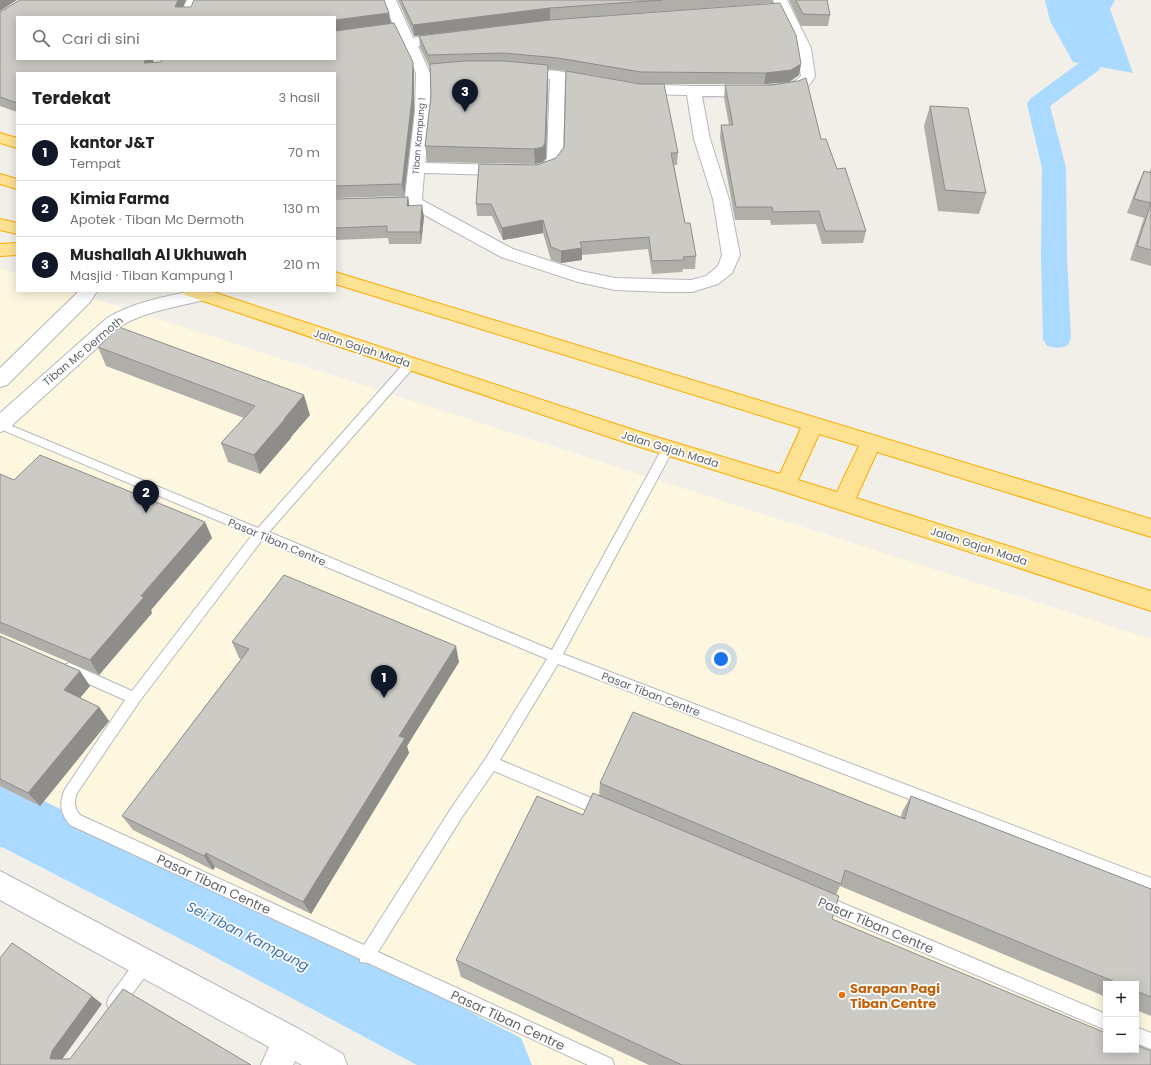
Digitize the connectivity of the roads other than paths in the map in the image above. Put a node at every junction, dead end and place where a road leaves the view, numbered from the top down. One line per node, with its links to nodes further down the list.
1 (194, 0): 4 (street)
2 (389, 0): 6 (street, Tiban Kampung 1)
3 (778, 6): 11 (street)
4 (186, 16)
5 (462, 35): 6 (street)
6 (409, 43): 14 (street, Tiban Kampung 1)
7 (505, 70): 8 (street)
8 (558, 76): 9 (street); 14 (street)
9 (610, 85)
10 (625, 88): 11 (street)
11 (694, 91): 18 (street)
12 (0, 138): 13 (highway)
13 (16, 143)
14 (417, 168): 18 (street, Tiban Kampung 1)
15 (0, 179): 16 (highway)
16 (16, 184)
17 (383, 202): 18 (street)
18 (413, 202)
19 (0, 224): 20 (highway)
20 (16, 230)
21 (0, 250): 22 (highway)
22 (16, 250)
23 (336, 278): 28 (highway)
24 (197, 293): 26 (highway, Jalan Gajah Mada); 29 (street, Tiban Mc Dermoth)
25 (86, 294): 27 (street)
26 (410, 364): 31 (highway, Jalan Gajah Mada); 35 (lane)
27 (0, 380)
28 (813, 424): 30 (highway); 32 (highway)
29 (0, 425): 35 (lane, Pasar Tiban Centre)
30 (871, 442): 33 (highway); 34 (highway)
31 (668, 448): 32 (highway, Jalan Gajah Mada); 37 (lane)
32 (786, 484): 33 (highway, Jalan Gajah Mada)
33 (843, 503): 36 (highway, Jalan Gajah Mada)
34 (1151, 528)
35 (259, 535): 37 (lane, Pasar Tiban Centre); 39 (lane)
36 (1151, 601)
37 (555, 657): 40 (lane); 43 (lane, Pasar Tiban Centre)
38 (56, 663): 39 (lane)
39 (134, 698): 45 (lane, Pasar Tiban Centre)
40 (491, 763): 41 (lane); 45 (lane)
41 (614, 815)
42 (0, 885): 46 (street)
43 (1151, 885)
44 (809, 897): 48 (lane, Pasar Tiban Centre)
45 (366, 956): 53 (lane, Pasar Tiban Centre)
46 (144, 964): 47 (lane); 51 (street)
47 (107, 1014)
48 (1103, 1021)
49 (1139, 1036): 50 (lane)
50 (1151, 1041)
51 (283, 1053): 52 (street)
52 (332, 1065)
53 (606, 1065)

